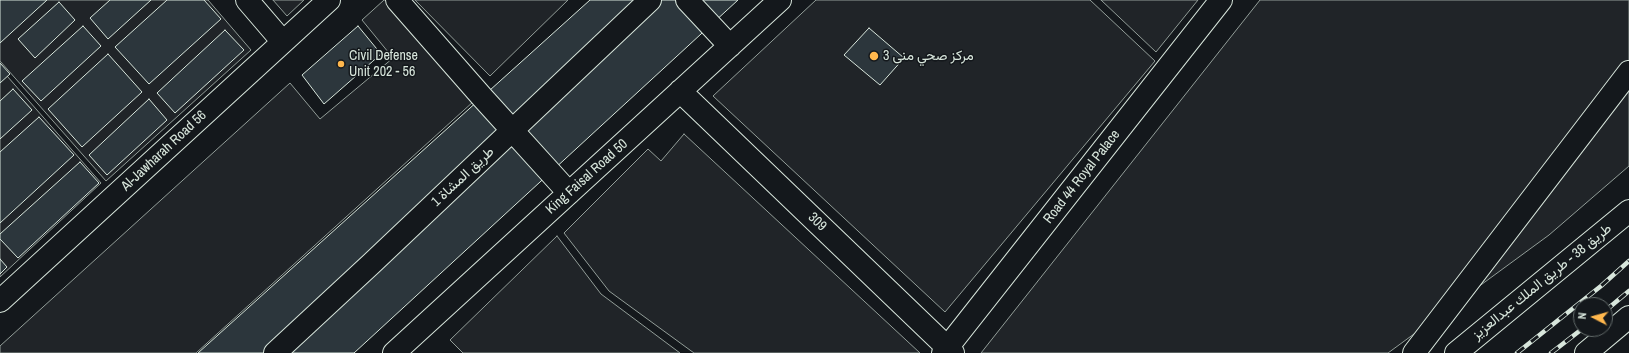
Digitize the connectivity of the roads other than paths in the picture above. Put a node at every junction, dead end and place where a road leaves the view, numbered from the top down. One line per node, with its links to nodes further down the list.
1 (247, 0): 8 (street)
2 (329, 0): 8 (street, Al-Jawharah Road 56)
3 (397, 0): 12 (street)
4 (650, 0): 12 (street, طريق المشاة 1)
5 (687, 0): 9 (street)
6 (780, 0): 9 (street, King Faisal Road 50)
7 (1221, 0): 17 (street, Road 44 Royal Palace)
8 (283, 42): 15 (street, Al-Jawharah Road 56)
9 (730, 46): 11 (street, King Faisal Road 50)
10 (1629, 72): 20 (street)
11 (680, 91): 13 (street, King Faisal Road 50); 17 (street, 309)
12 (513, 130): 13 (street); 18 (street, طريق المشاة 1)
13 (569, 192): 19 (street, King Faisal Road 50)
14 (1629, 211): 21 (street, طريق 38 - طريق الملك عبدالعزيز)
15 (0, 301)
16 (1629, 317): 22 (street)
17 (948, 351)
18 (275, 353)
19 (394, 353)
20 (1414, 353)
21 (1456, 353)
22 (1586, 353)

